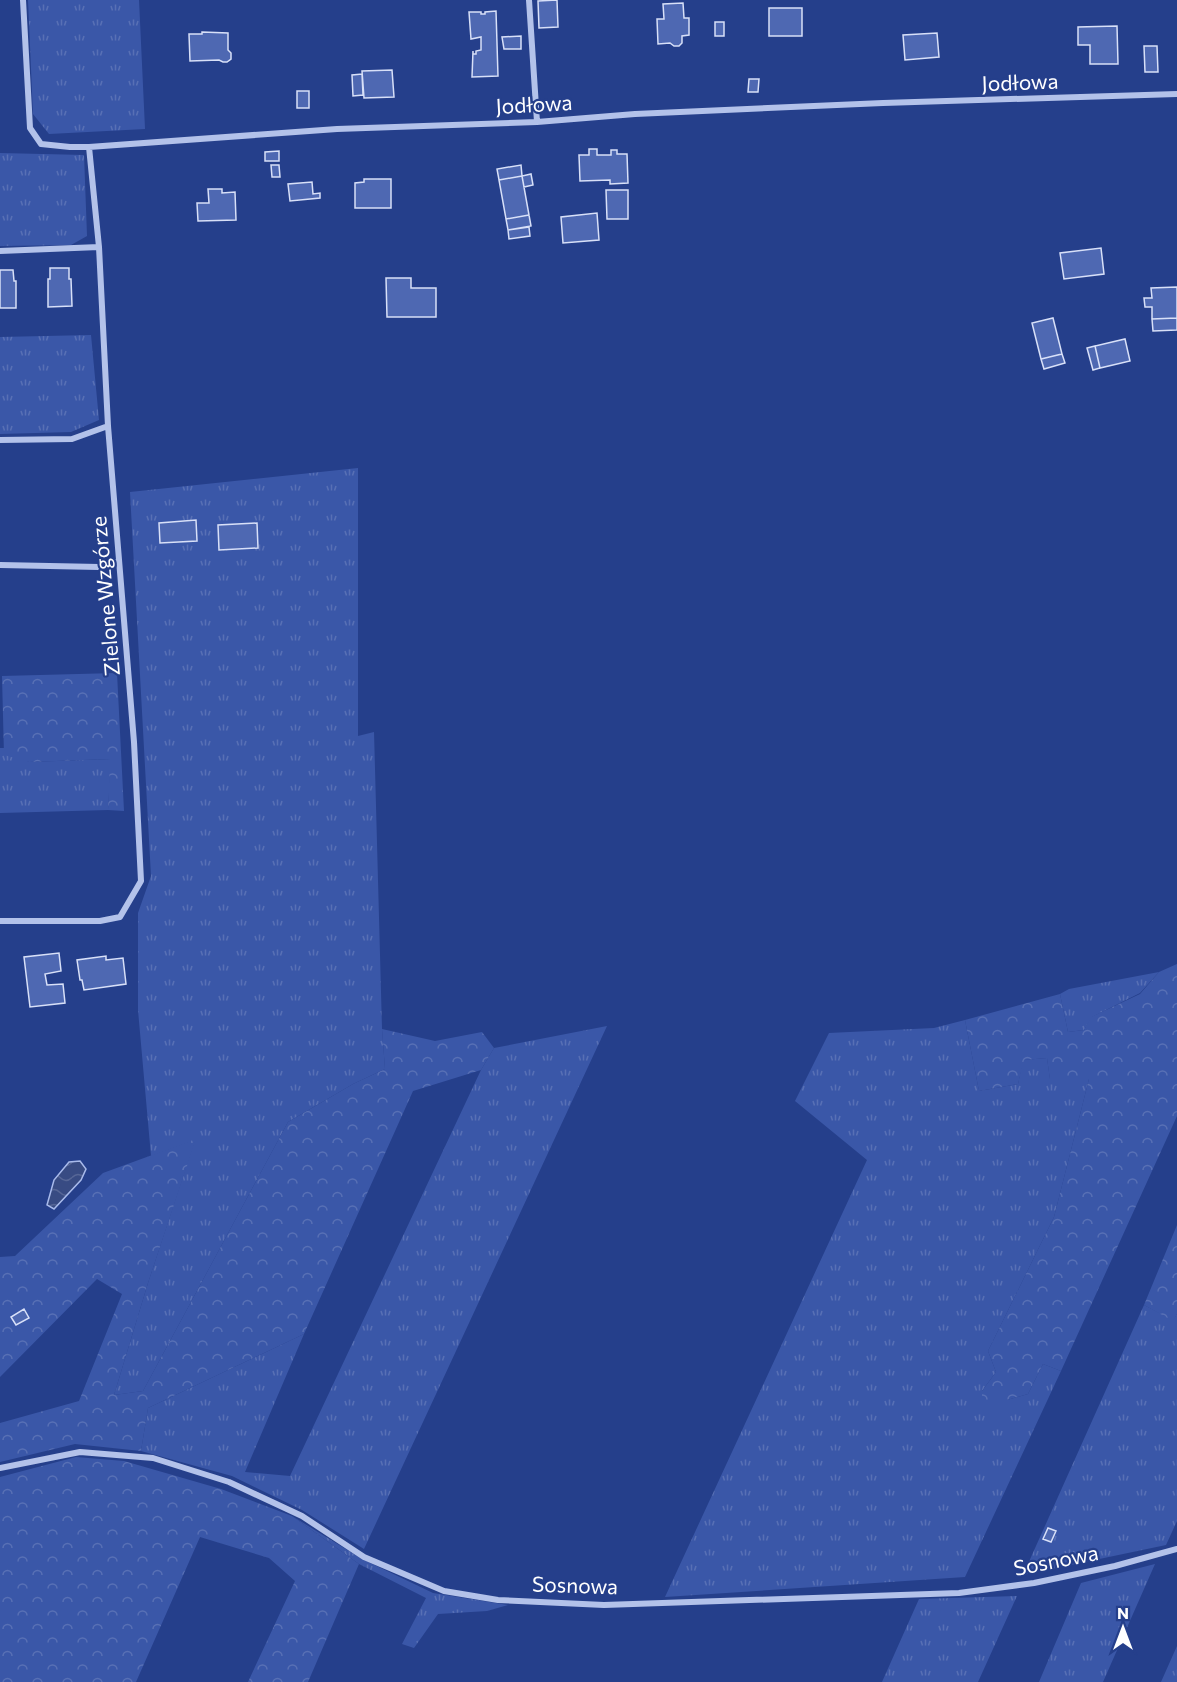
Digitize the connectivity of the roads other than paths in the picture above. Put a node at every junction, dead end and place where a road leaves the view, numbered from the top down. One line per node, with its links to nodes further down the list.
1 (23, 0): 5 (street, Jodłowa)
2 (530, 0): 4 (street)
3 (1177, 94): 4 (street, Jodłowa)
4 (537, 123): 5 (street, Jodłowa)
5 (89, 147): 6 (street, Zielone Wzgórze)
6 (99, 247): 7 (street); 8 (street, Zielone Wzgórze)
7 (0, 251)
8 (108, 426): 9 (street); 10 (street, Zielone Wzgórze)
9 (0, 440)
10 (119, 561): 11 (street); 12 (street, Zielone Wzgórze)
11 (0, 565)
12 (0, 921)
13 (0, 1468): 14 (street, Sosnowa)
14 (1177, 1549)

